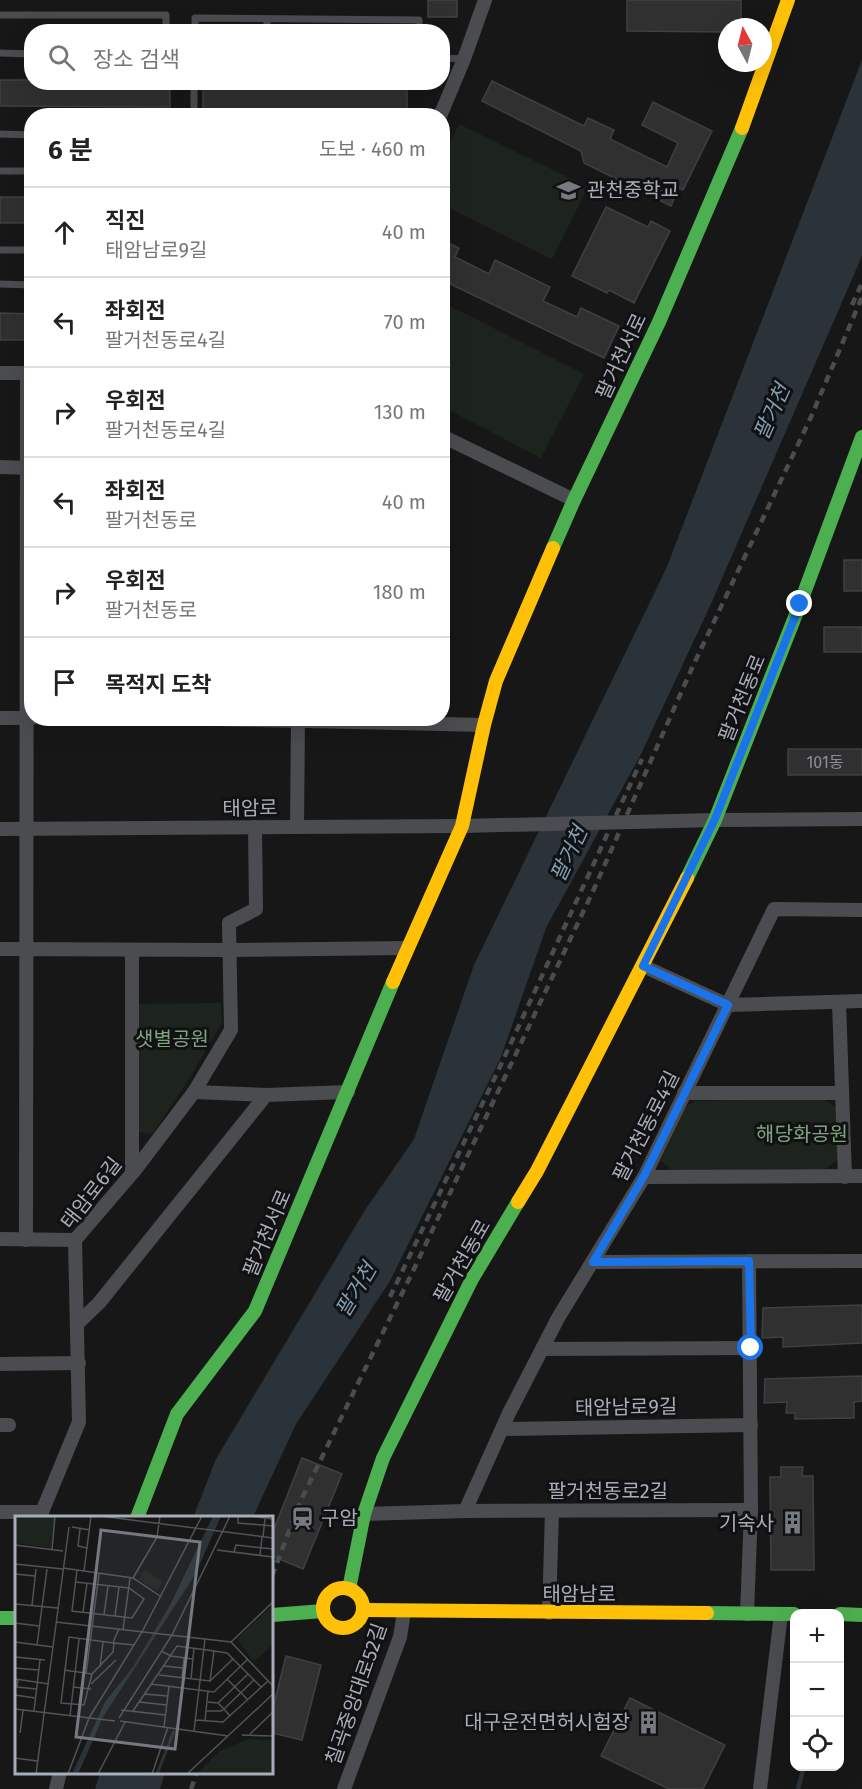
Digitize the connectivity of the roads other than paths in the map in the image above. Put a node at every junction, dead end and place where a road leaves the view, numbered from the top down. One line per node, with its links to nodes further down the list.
1 (485, 0): 12 (street)
2 (788, 0): 30 (main road, 팔거천서로)
3 (0, 15): 5 (lane)
4 (267, 19): 6 (lane); 7 (lane); 8 (lane)
5 (166, 24)
6 (195, 24)
7 (267, 24)
8 (419, 24)
9 (0, 53): 10 (lane)
10 (24, 54)
11 (450, 58): 12 (lane)
12 (464, 58): 15 (street)
13 (194, 90): 14 (lane)
14 (194, 108)
15 (443, 108)
16 (0, 134): 17 (lane)
17 (24, 135)
18 (0, 171): 19 (lane)
19 (24, 171)
20 (0, 250): 21 (lane)
21 (24, 250)
22 (0, 284): 23 (lane)
23 (24, 285)
24 (0, 373): 25 (street)
25 (24, 373)
26 (862, 437): 37 (main road, 팔거천동로)
27 (450, 440): 30 (street)
28 (0, 467): 29 (street)
29 (24, 468)
30 (574, 500): 34 (main road, 팔거천서로)
31 (0, 718): 32 (street)
32 (24, 718)
33 (450, 724): 34 (street)
34 (484, 725): 39 (main road, 팔거천서로)
35 (29, 726): 43 (street)
36 (298, 726): 41 (street)
37 (715, 819): 38 (street); 39 (street, 태암로); 50 (main road, 팔거천동로)
38 (862, 819)
39 (462, 826): 41 (street, 태암로); 45 (main road, 팔거천서로)
40 (255, 827): 41 (street, 태암로); 43 (street, 태암로); 49 (street, 태암로6길)
41 (297, 827)
42 (0, 829): 43 (street, 태암로)
43 (26, 829): 47 (street)
44 (862, 910): 53 (street, 팔거천동로4길)
45 (407, 948): 49 (street); 55 (main road, 팔거천서로)
46 (0, 949): 47 (street)
47 (25, 949): 48 (street); 64 (street)
48 (132, 950): 49 (street); 59 (street)
49 (230, 950): 54 (street, 태암로6길)
50 (643, 966): 53 (street); 80 (main road, 팔거천동로)
51 (862, 1001): 52 (street)
52 (839, 1002): 53 (street); 57 (street)
53 (728, 1005): 56 (street, 팔거천동로4길)
54 (194, 1092): 58 (street); 59 (street, 태암로6길)
55 (348, 1092): 58 (street); 81 (main road, 팔거천서로)
56 (684, 1093): 57 (street); 60 (street, 팔거천동로4길)
57 (842, 1093): 62 (street)
58 (266, 1095): 69 (street)
59 (132, 1173): 65 (street, 태암로6길)
60 (644, 1176): 62 (street); 68 (street, 팔거천동로4길)
61 (862, 1176): 62 (street)
62 (845, 1177)
63 (0, 1239): 64 (street)
64 (26, 1240): 65 (street)
65 (75, 1240): 69 (street, 태암로6길)
66 (749, 1261): 67 (street); 68 (street); 70 (street)
67 (862, 1261)
68 (593, 1262): 71 (street, 팔거천동로4길)
69 (77, 1324): 72 (street, 태암로6길)
70 (751, 1348): 71 (street); 74 (street)
71 (542, 1349): 75 (street, 팔거천동로4길)
72 (79, 1363): 73 (street); 79 (street, 태암로6길)
73 (0, 1364)
74 (751, 1425): 75 (street, 태암남로9길); 76 (street)
75 (502, 1429): 77 (street)
76 (751, 1510): 78 (street, 팔거천동로2길); 87 (street)
77 (465, 1511): 78 (street, 팔거천동로2길); 80 (street, 팔거천동로2길)
78 (552, 1511): 86 (street)
79 (0, 1512)
80 (364, 1514): 82 (main road, 팔거천동로)
81 (138, 1516)
82 (349, 1589): 83 (main road); 84 (main road)
83 (364, 1610): 84 (main road); 85 (main road, 태암남로)
84 (323, 1611): 91 (main road)
85 (404, 1612): 86 (main road, 태암남로); 94 (street, 칠곡중앙대로52길)
86 (549, 1613): 87 (main road, 태암남로)
87 (747, 1614): 88 (main road, 태암남로)
88 (788, 1614): 95 (street)
89 (844, 1614): 90 (main road)
90 (862, 1614)
91 (273, 1615)
92 (60, 1774): 93 (street)
93 (56, 1789)
94 (344, 1789)
95 (760, 1789)

